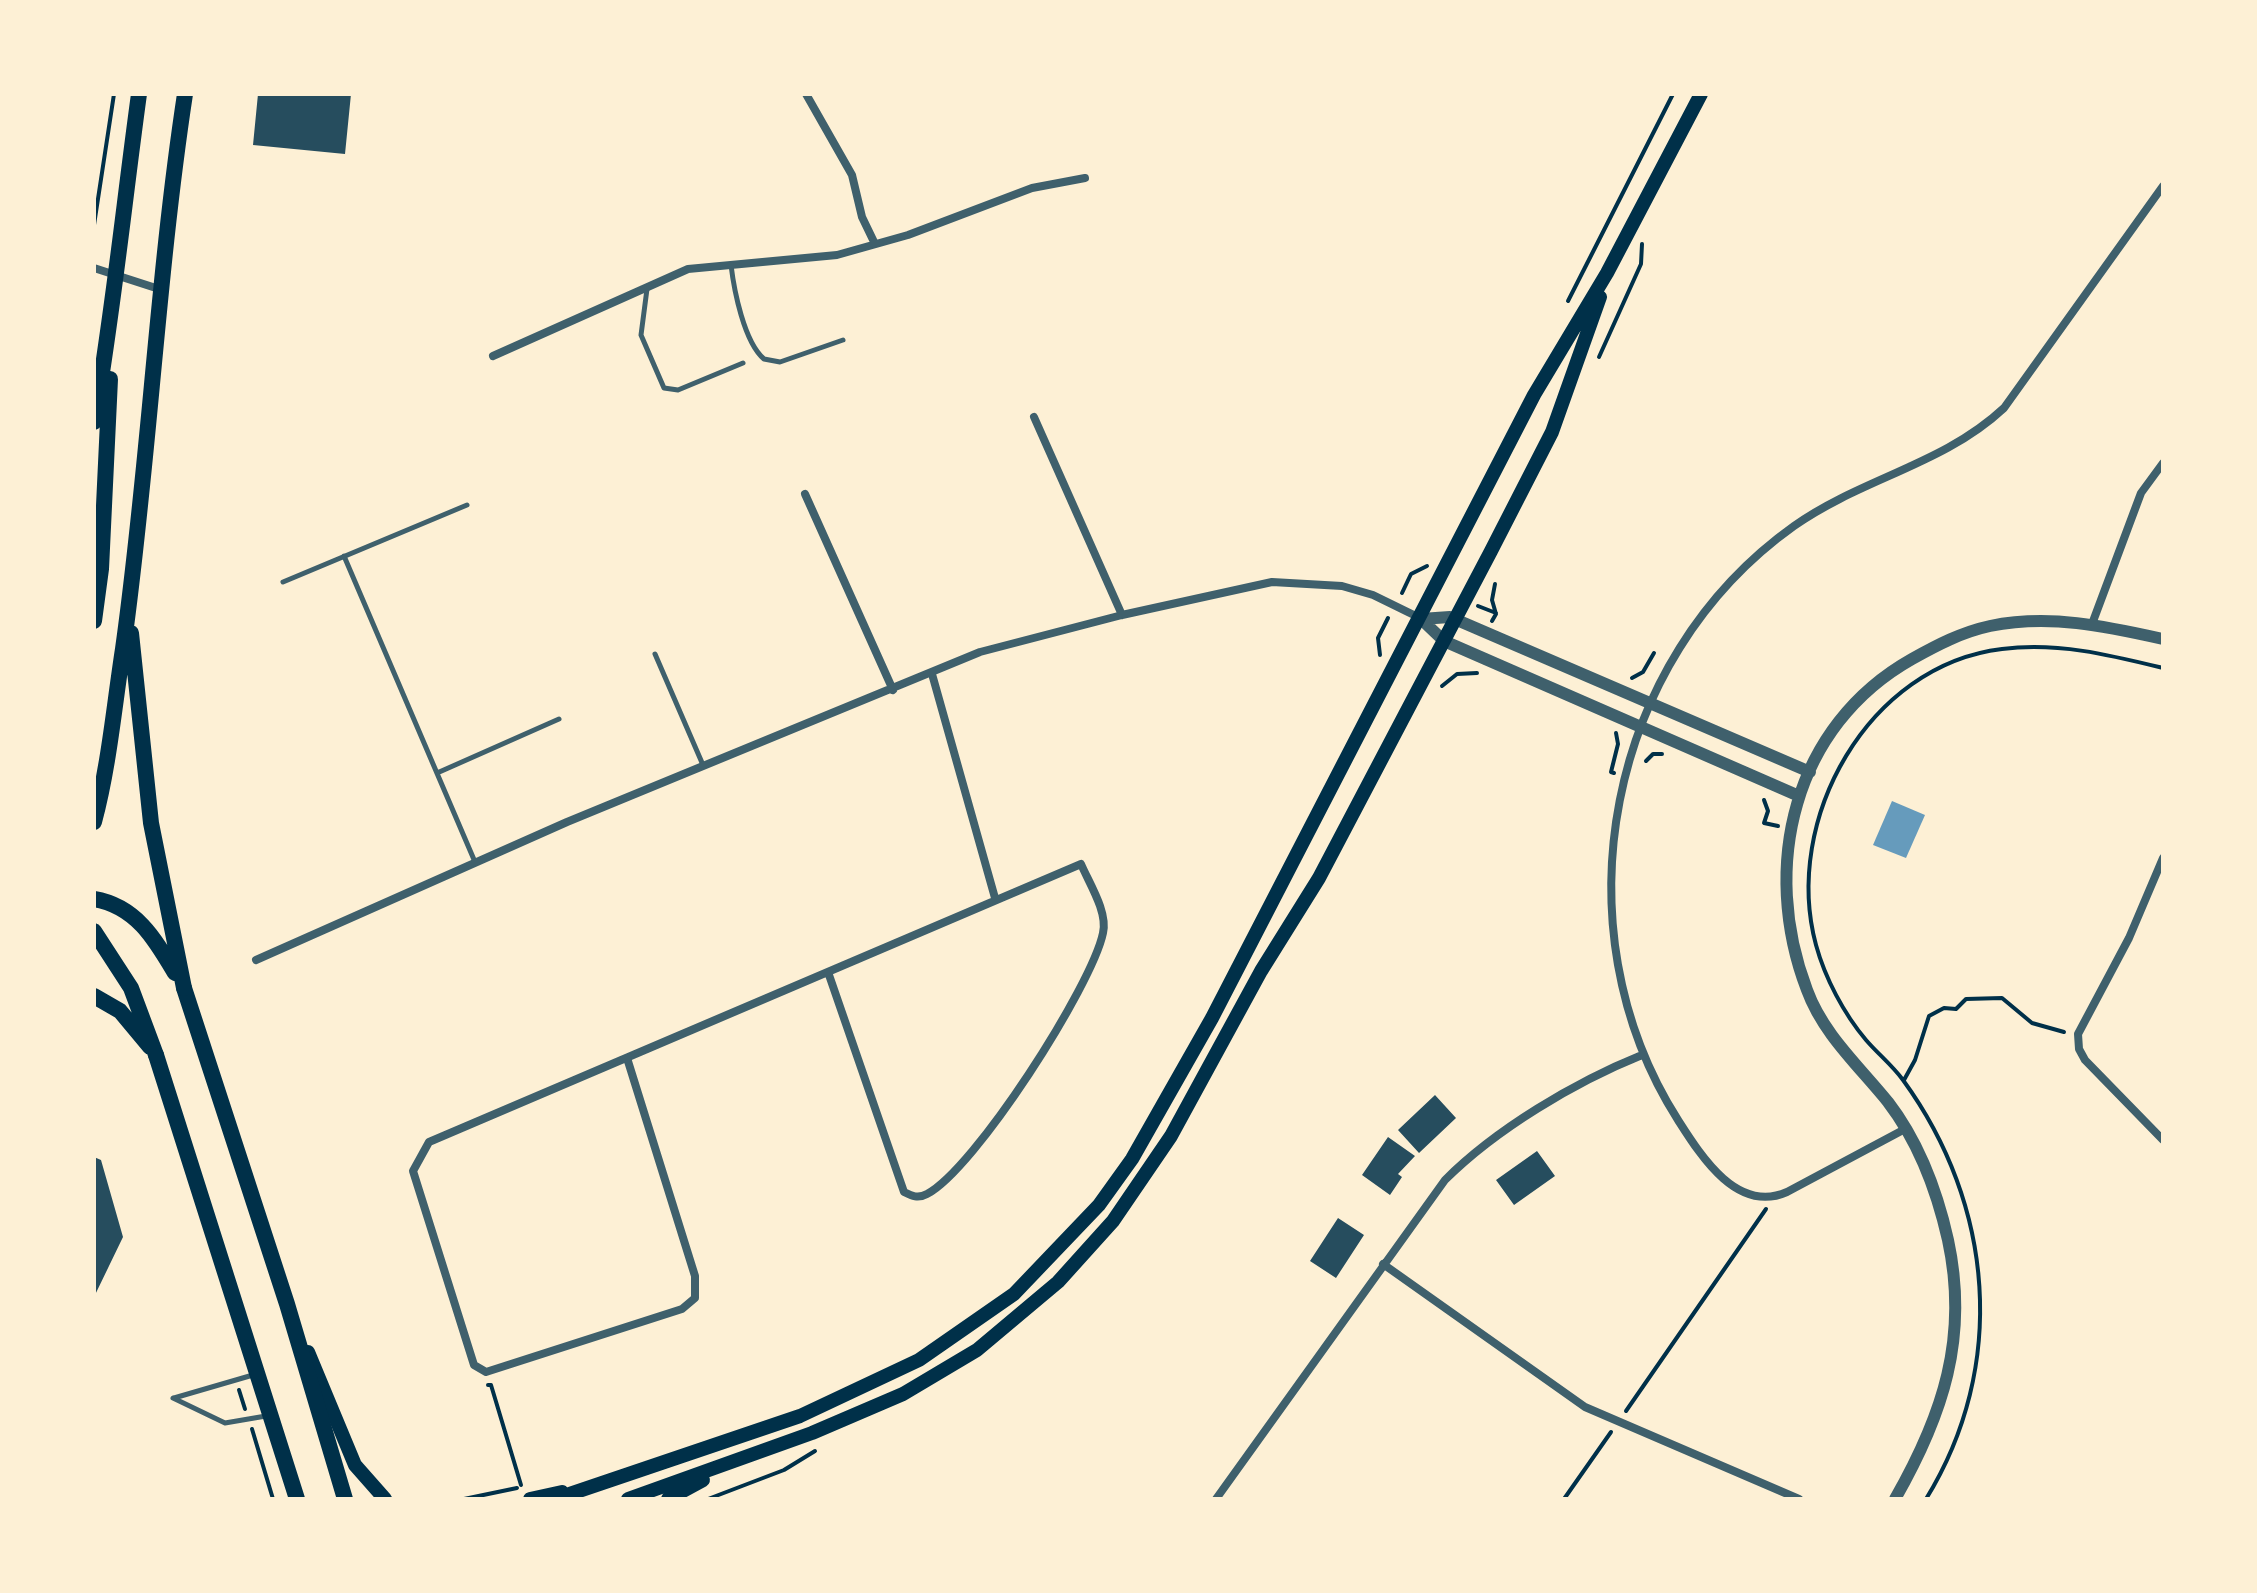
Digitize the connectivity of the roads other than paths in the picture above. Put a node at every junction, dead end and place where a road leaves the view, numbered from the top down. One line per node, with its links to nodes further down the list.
1 (139, 94): 11 (main road)
2 (185, 94): 12 (main road)
3 (806, 94): 7 (street)
4 (1701, 94): 10 (main road)
5 (1085, 178): 7 (street)
6 (2163, 186): 36 (street)
7 (875, 244): 8 (street)
8 (731, 265): 13 (street); 15 (lane)
9 (94, 268): 11 (street)
10 (1607, 273): 27 (main road); 28 (main road)
11 (113, 277): 12 (street); 14 (main road)
12 (159, 289): 25 (main road)
13 (647, 289): 16 (street); 17 (lane)
14 (113, 310): 19 (main road); 29 (main road)
15 (843, 340)
16 (493, 356)
17 (743, 363)
18 (1034, 417): 26 (street)
19 (94, 422)
20 (2163, 463): 30 (street)
21 (805, 494): 35 (street)
22 (467, 505): 23 (lane)
23 (344, 556): 24 (lane); 41 (lane)
24 (283, 582)
25 (129, 608): 43 (main road); 51 (main road)
26 (1122, 615): 27 (street); 34 (street)
27 (1421, 619): 28 (street); 32 (street); 63 (main road)
28 (1455, 620): 32 (main road); 36 (street)
29 (94, 621)
30 (2092, 624): 31 (street); 40 (street)
31 (2163, 639)
32 (1444, 641): 38 (street); 62 (main road)
33 (655, 654): 39 (lane)
34 (932, 674): 35 (street); 46 (street)
35 (893, 690): 39 (street)
36 (1649, 703): 38 (street); 40 (street)
37 (559, 719): 41 (lane)
38 (1639, 725): 42 (street); 54 (street)
39 (704, 766): 45 (street)
40 (1810, 772): 42 (street)
41 (437, 773): 45 (lane)
42 (1799, 796): 56 (street)
43 (94, 822)
44 (2163, 858): 57 (street)
45 (475, 862): 49 (street)
46 (995, 898): 50 (street); 50 (street)
47 (94, 899): 51 (main road)
48 (94, 931): 53 (main road)
49 (256, 960)
50 (828, 972): 55 (street)
51 (184, 988): 59 (main road)
52 (94, 996): 53 (main road)
53 (156, 1055): 60 (main road)
54 (1642, 1055): 56 (street); 58 (street)
55 (627, 1058): 55 (street)
56 (1905, 1129): 73 (street)
57 (2163, 1140)
58 (1383, 1264): 71 (street); 72 (street)
59 (287, 1304): 66 (main road); 67 (main road)
60 (259, 1374): 61 (main road); 61 (lane)
61 (270, 1415): 65 (main road)
62 (738, 1460): 69 (main road); 70 (main road)
63 (602, 1483): 64 (main road); 68 (main road)
64 (528, 1490)
65 (297, 1499)
66 (345, 1499)
67 (385, 1499)
68 (555, 1499)
69 (628, 1499)
70 (668, 1499)
71 (1217, 1499)
72 (1799, 1499)
73 (1895, 1499)

